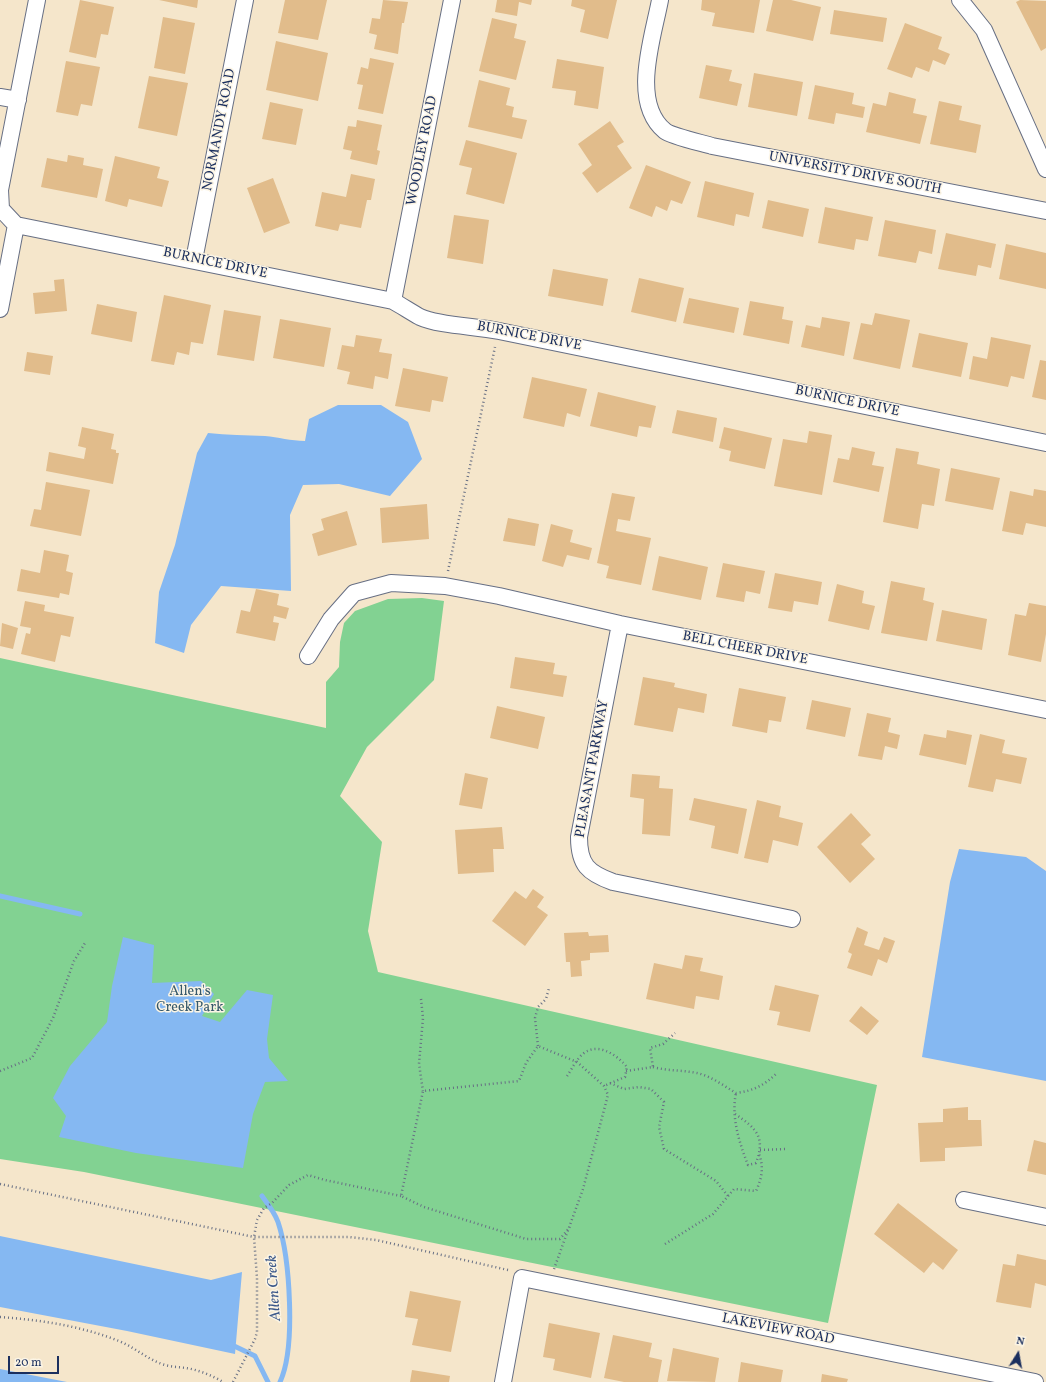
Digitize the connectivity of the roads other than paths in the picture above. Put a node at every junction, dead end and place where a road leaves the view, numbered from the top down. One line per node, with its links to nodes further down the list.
1 (37, 0): 7 (street)
2 (245, 0): 11 (street, NORMANDY ROAD)
3 (452, 0): 12 (street, WOODLEY ROAD)
4 (660, 0): 9 (street, UNIVERSITY DRIVE SOUTH)
5 (960, 0): 8 (street)
6 (0, 97): 7 (street)
7 (18, 100): 10 (street)
8 (1046, 169)
9 (1046, 211)
10 (16, 225): 11 (street, BURNICE DRIVE); 13 (street)
11 (194, 260): 12 (street, BURNICE DRIVE)
12 (393, 301): 14 (street, BURNICE DRIVE)
13 (0, 309)
14 (1046, 443)
15 (620, 624): 16 (street, BELL CHEER DRIVE); 17 (street, BELL CHEER DRIVE); 18 (street, PLEASANT PARKWAY)
16 (308, 656)
17 (1046, 710)
18 (792, 919)
19 (964, 1200): 20 (street)
20 (1046, 1216)
21 (503, 1382): 22 (street, LAKEVIEW ROAD)
22 (1035, 1382)

